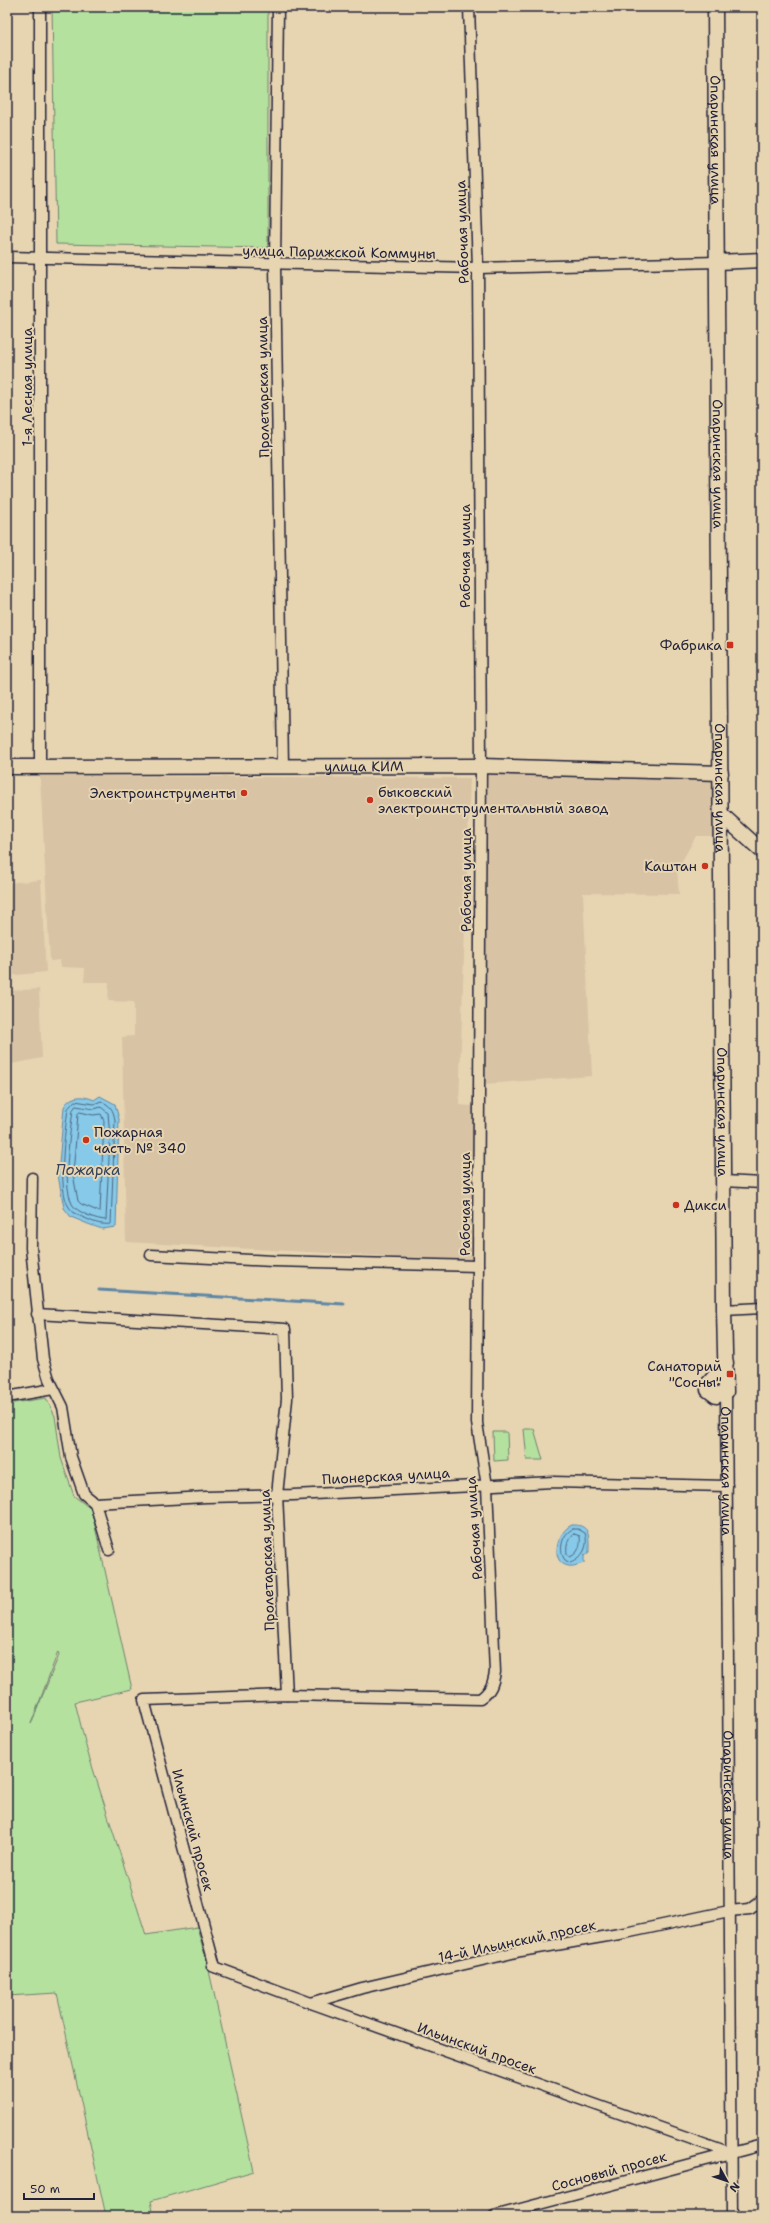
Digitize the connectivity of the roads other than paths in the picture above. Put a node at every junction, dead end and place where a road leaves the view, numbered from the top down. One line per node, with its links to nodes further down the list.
1 (40, 7): 6 (street, 1-я Лесная улица)
2 (278, 7): 9 (street, Пролетарская улица)
3 (469, 7): 10 (street, Рабочая улица)
4 (715, 7): 8 (main road, Опаринская улица)
5 (7, 257): 6 (street, улица Парижской Коммуны)
6 (41, 258): 9 (street, улица Парижской Коммуны); 14 (street, 1-я Лесная улица)
7 (762, 260): 8 (main road)
8 (718, 262): 10 (street, улица Парижской Коммуны); 15 (main road, Опаринская улица)
9 (276, 265): 10 (street, улица Парижской Коммуны); 11 (street, Пролетарская улица)
10 (478, 268): 12 (street, Рабочая улица)
11 (283, 766): 12 (main road, улица КИМ); 14 (main road, улица КИМ)
12 (481, 766): 15 (main road, улица КИМ); 22 (street, Рабочая улица)
13 (7, 767): 14 (main road, улица КИМ)
14 (40, 767)
15 (721, 773): 16 (main road, Опаринская улица)
16 (721, 814): 17 (main road); 19 (main road, Опаринская улица)
17 (762, 851)
18 (32, 1178): 25 (street)
19 (724, 1181): 20 (street); 24 (main road, Опаринская улица)
20 (762, 1183)
21 (151, 1255): 22 (street)
22 (478, 1266): 29 (street, Рабочая улица)
23 (762, 1308): 24 (street)
24 (724, 1310): 27 (main road, Опаринская улица)
25 (37, 1314): 26 (street); 31 (street, Пролетарская улица)
26 (53, 1389): 28 (street); 32 (street)
27 (726, 1392): 30 (street, Опаринская улица)
28 (7, 1397)
29 (487, 1486): 30 (street, Пионерская улица); 31 (street, Пионерская улица); 34 (street, Рабочая улица)
30 (726, 1486): 36 (street, Опаринская улица)
31 (277, 1495): 32 (street, Пионерская улица); 34 (street, Пролетарская улица)
32 (95, 1503): 33 (street)
33 (109, 1550)
34 (287, 1694): 37 (street, Ильинский просек)
35 (762, 1900): 36 (street, 14-й Ильинский просек)
36 (729, 1911): 37 (street, 14-й Ильинский просек); 39 (street, Опаринская улица)
37 (311, 2003): 39 (street, Ильинский просек)
38 (762, 2145): 39 (street, Сосновый просек)
39 (731, 2153): 40 (street, Сосновый просек); 41 (street, Опаринская улица)
40 (494, 2216)
41 (732, 2216)

